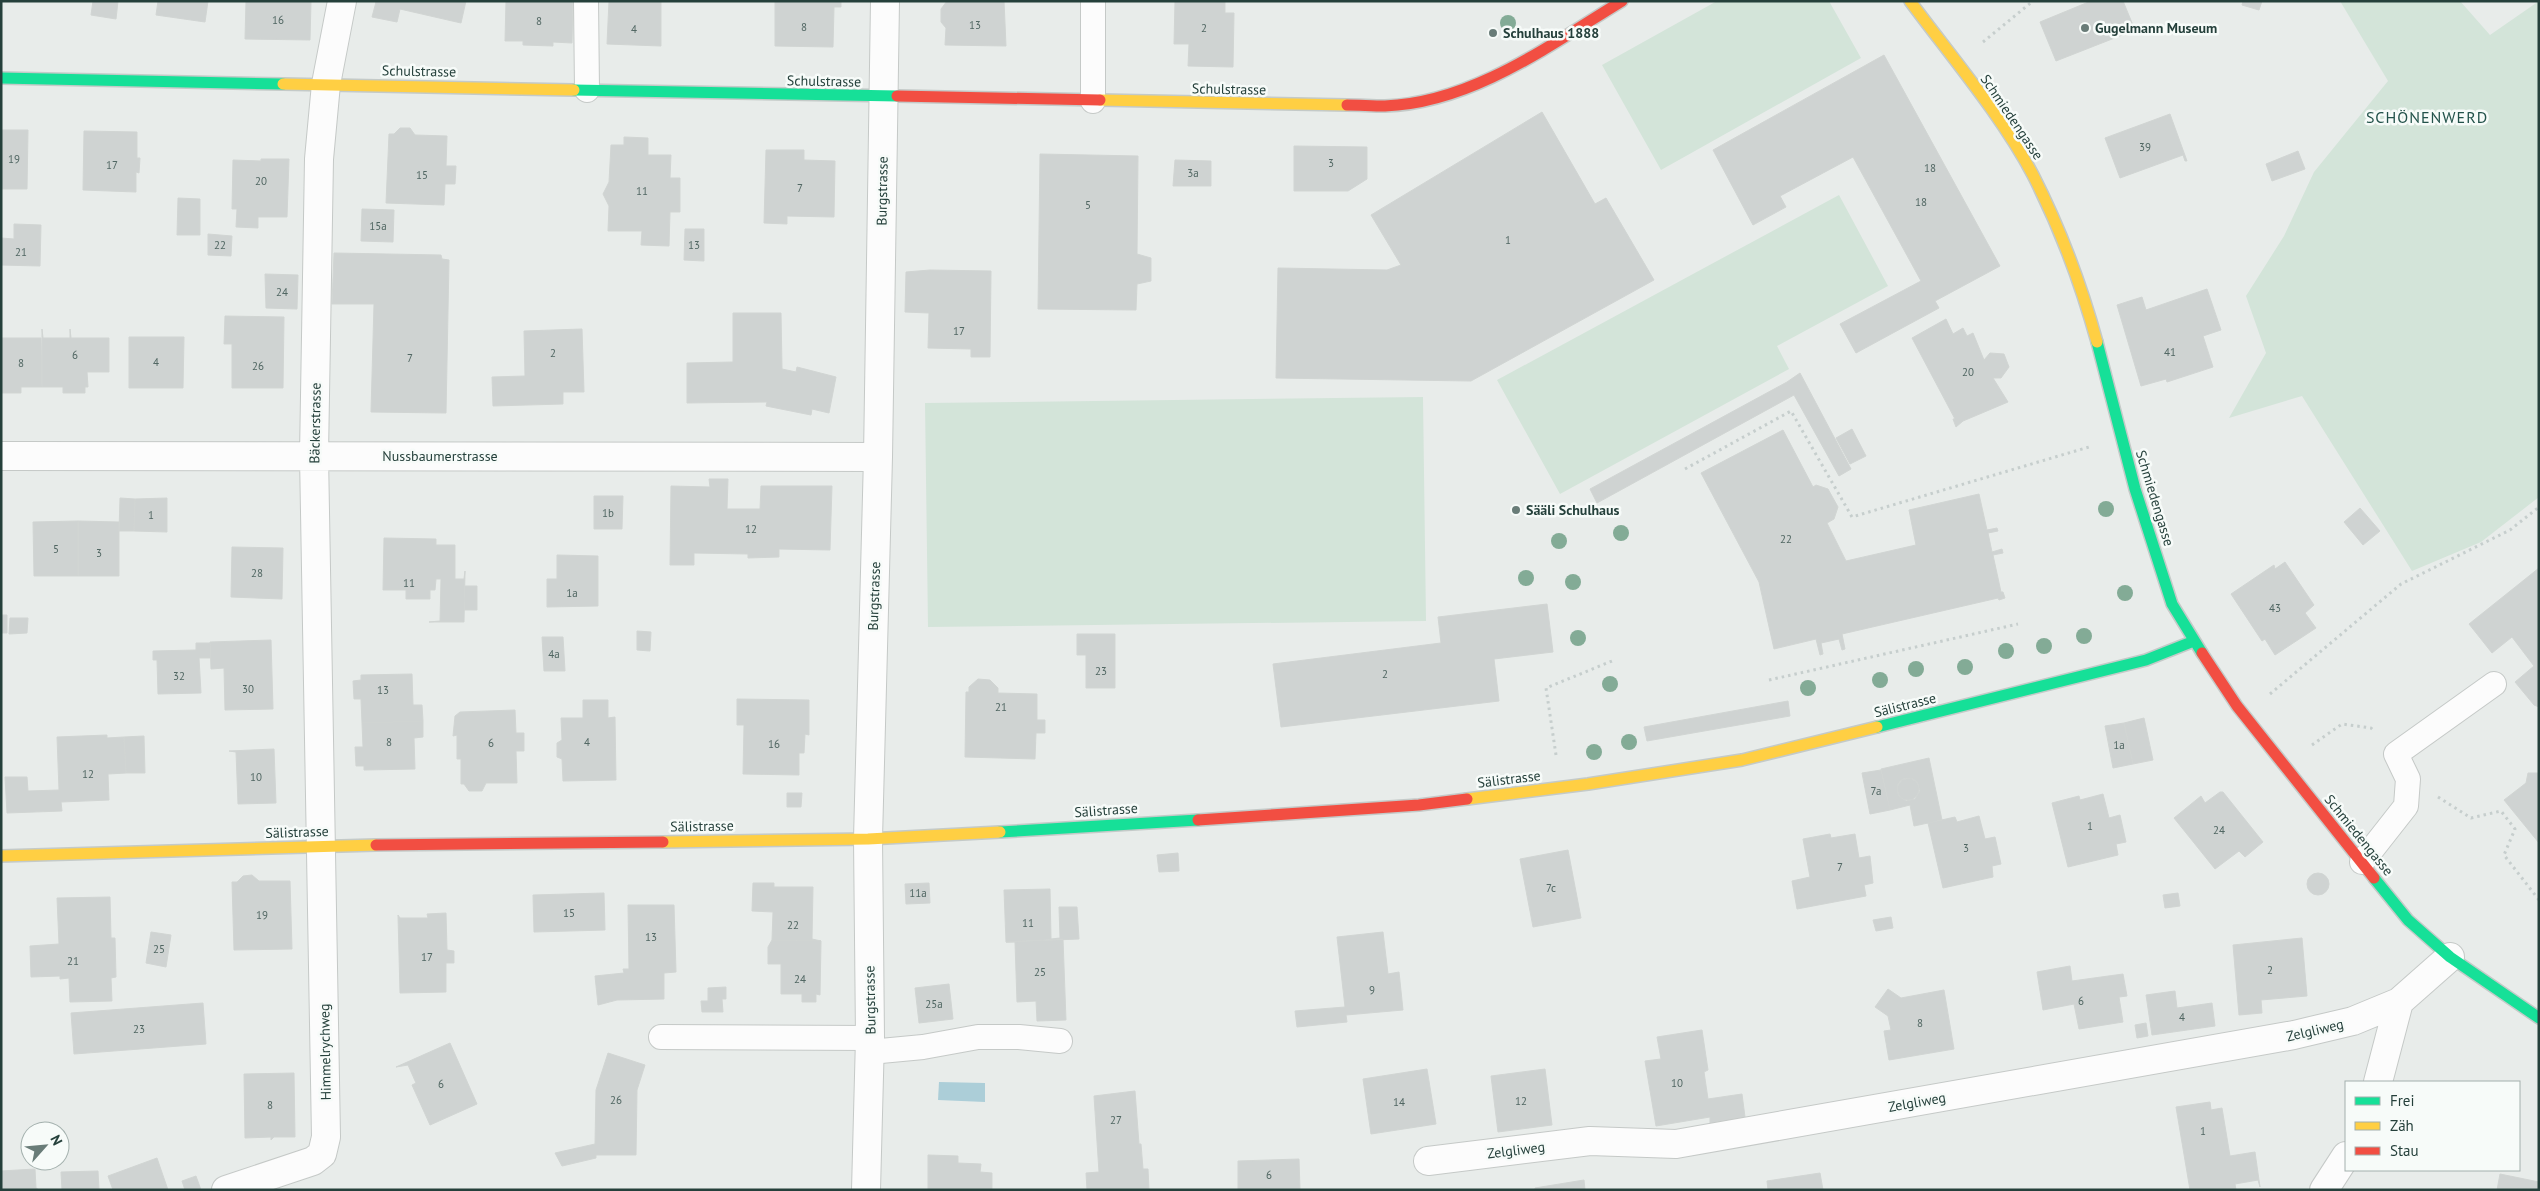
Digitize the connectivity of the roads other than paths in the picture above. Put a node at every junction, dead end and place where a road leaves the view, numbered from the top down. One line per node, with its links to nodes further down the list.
1 (342, 1): 8 (street, Bäckerstrasse)
2 (586, 1): 9 (lane)
3 (885, 1): 10 (street, Burgstrasse)
4 (1093, 1): 11 (lane)
5 (1622, 1): 11 (street, Schulstrasse)
6 (1910, 1): 15 (street, Schmiedengasse)
7 (1, 78): 8 (street, Schulstrasse)
8 (326, 84): 9 (street, Schulstrasse); 12 (street, Bäckerstrasse)
9 (587, 90): 10 (street, Schulstrasse)
10 (884, 97): 11 (street, Schulstrasse); 14 (street, Burgstrasse)
11 (1093, 101)
12 (314, 455): 13 (street, Nussbaumerstrasse); 14 (street, Nussbaumerstrasse); 18 (street, Bäckerstrasse)
13 (1, 456)
14 (878, 457): 17 (street, Burgstrasse)
15 (2194, 641): 17 (street, Sälistrasse); 20 (street, Schmiedengasse)
16 (2494, 684): 20 (lane)
17 (868, 838): 18 (street, Sälistrasse); 26 (street, Burgstrasse)
18 (322, 846): 19 (street, Sälistrasse); 30 (street, Himmelrychweg)
19 (1, 856)
20 (2362, 862): 21 (street, Schmiedengasse)
21 (2450, 957): 22 (street); 23 (street, Schmiedengasse)
22 (2400, 1002): 27 (street); 29 (street, Zelgliweg)
23 (2539, 1018)
24 (661, 1037): 26 (lane)
25 (1060, 1041): 26 (lane)
26 (870, 1045): 31 (street, Burgstrasse)
27 (2378, 1081)
28 (2345, 1158): 32 (street)
29 (1428, 1161)
30 (226, 1190)
31 (866, 1190)
32 (2324, 1190)

